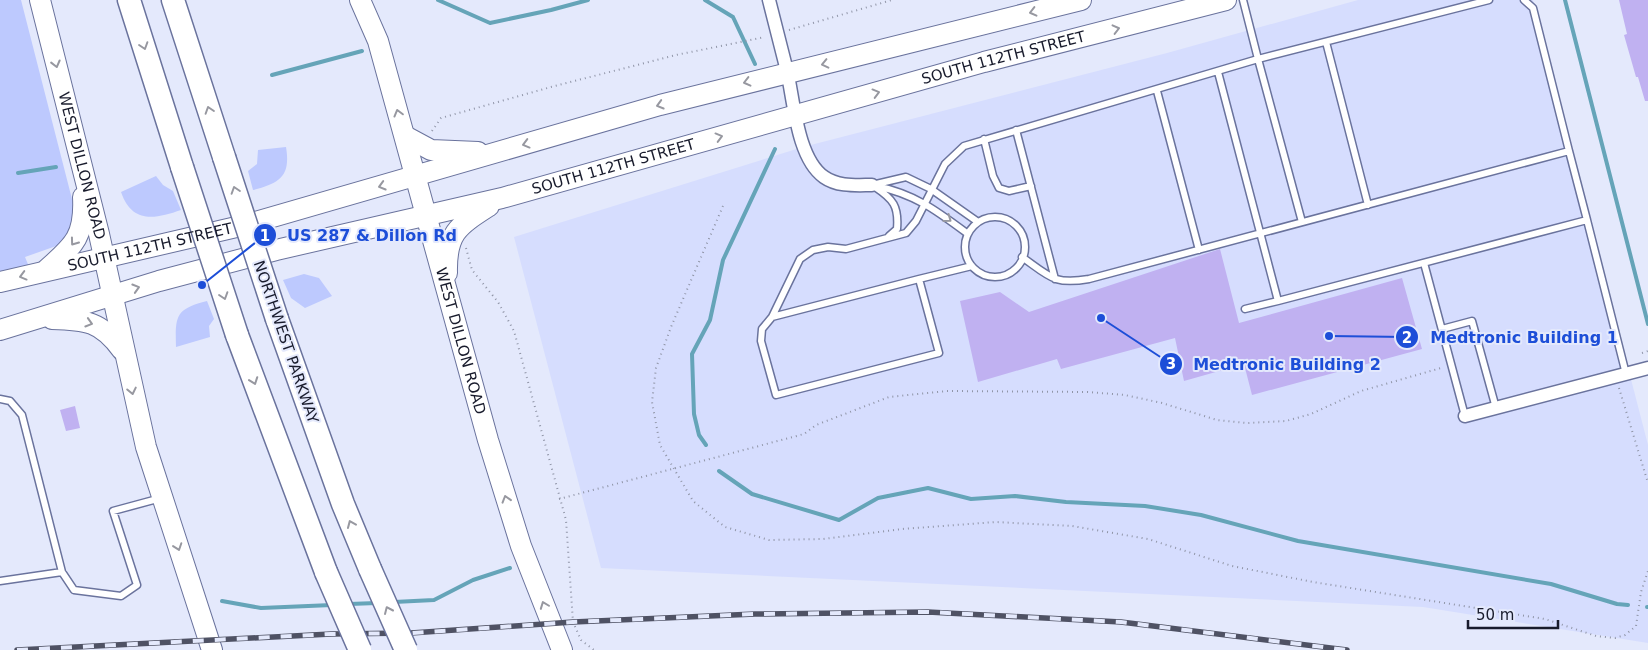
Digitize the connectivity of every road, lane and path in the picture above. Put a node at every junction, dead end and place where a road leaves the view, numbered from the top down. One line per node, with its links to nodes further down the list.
1 (40, 0): 24 (main road, WEST DILLON ROAD, one-way to 24)
2 (129, 0): 77 (highway, one-way to 77, bridge)
3 (173, 0): 78 (highway, NORTHWEST PARKWAY, one-way to 3, bridge)
4 (360, 0): 22 (main road, WEST DILLON ROAD, one-way to 4)
5 (769, 0): 13 (street)
6 (892, 0): 13 (path)
7 (1081, 0): 16 (main road, SOUTH 112TH STREET, one-way to 16)
8 (1226, 0): 12 (main road, SOUTH 112TH STREET)
9 (1243, 0): 15 (lane)
10 (1490, 0): 14 (lane)
11 (1524, 0): 25 (lane)
12 (1166, 8): 19 (main road, SOUTH 112TH STREET, one-way to 12)
13 (778, 33): 16 (street); 21 (path)
14 (1326, 42): 15 (lane); 33 (lane)
15 (1258, 59): 17 (lane); 38 (lane)
16 (787, 72): 19 (street); 26 (main road, SOUTH 112TH STREET, one-way to 26)
17 (1218, 72): 18 (lane); 40 (lane)
18 (1157, 90): 20 (lane); 43 (lane)
19 (795, 116): 28 (street); 31 (main road, SOUTH 112TH STREET, one-way to 19)
20 (1016, 130): 23 (lane); 29 (lane)
21 (431, 132)
22 (405, 136): 26 (main road); 27 (main road, WEST DILLON ROAD)
23 (984, 139): 29 (lane); 30 (lane)
24 (76, 144): 44 (main road, WEST DILLON ROAD); 48 (main road, one-way to 48)
25 (1569, 151): 33 (lane); 36 (lane)
26 (496, 153): 27 (main road, SOUTH 112TH STREET)
27 (416, 177): 35 (main road, WEST DILLON ROAD); 44 (main road, SOUTH 112TH STREET, one-way to 44)
28 (872, 185): 30 (lane); 32 (lane); 42 (lane)
29 (1031, 186): 50 (lane)
30 (931, 189): 32 (lane); 37 (lane)
31 (502, 198): 35 (main road, SOUTH 112TH STREET); 39 (main road)
32 (925, 202): 41 (lane, one-way to 41); 42 (lane)
33 (1368, 205): 38 (lane)
34 (722, 206): 69 (path)
35 (427, 216): 52 (main road, WEST DILLON ROAD); 53 (main road, SOUTH 112TH STREET, one-way to 35)
36 (1587, 220): 46 (lane); 65 (lane)
37 (978, 222): 41 (lane); 45 (lane)
38 (1302, 222): 40 (lane)
39 (454, 233): 52 (main road); 72 (path)
40 (1260, 233): 43 (lane); 54 (lane)
41 (968, 234): 47 (lane)
42 (886, 238): 56 (lane)
43 (1199, 250): 50 (lane)
44 (105, 257): 48 (main road, SOUTH 112TH STREET); 53 (main road, WEST DILLON ROAD)
45 (1022, 257): 47 (lane); 50 (lane)
46 (1424, 262): 54 (lane); 58 (lane)
47 (972, 266): 49 (lane)
48 (46, 270): 51 (main road, SOUTH 112TH STREET, one-way to 51)
49 (919, 279): 56 (lane); 56 (lane)
50 (1055, 279)
51 (0, 282)
52 (447, 290): 79 (main road, WEST DILLON ROAD, one-way to 52)
53 (112, 296): 57 (main road, SOUTH 112TH STREET); 62 (main road, WEST DILLON ROAD)
54 (1278, 301): 55 (lane)
55 (1245, 309)
56 (772, 317)
57 (40, 318): 59 (main road, SOUTH 112TH STREET); 62 (main road, one-way to 62)
58 (1442, 329): 63 (lane); 67 (lane)
59 (0, 330)
60 (1648, 351): 61 (path)
61 (1642, 353)
62 (125, 354): 71 (main road, WEST DILLON ROAD, one-way to 71)
63 (1451, 365): 68 (lane); 69 (path)
64 (1648, 368): 65 (street)
65 (1620, 375): 67 (street); 70 (path)
66 (0, 399): 74 (lane)
67 (1496, 408): 68 (street)
68 (1465, 416)
69 (673, 468): 72 (path); 73 (path)
70 (1648, 483)
71 (162, 498): 74 (lane); 76 (main road, WEST DILLON ROAD, one-way to 76)
72 (559, 499): 80 (path)
73 (1648, 571)
74 (62, 572): 75 (lane)
75 (0, 581)
76 (210, 647)
77 (360, 650)
78 (406, 650)
79 (562, 650)
80 (594, 650)

